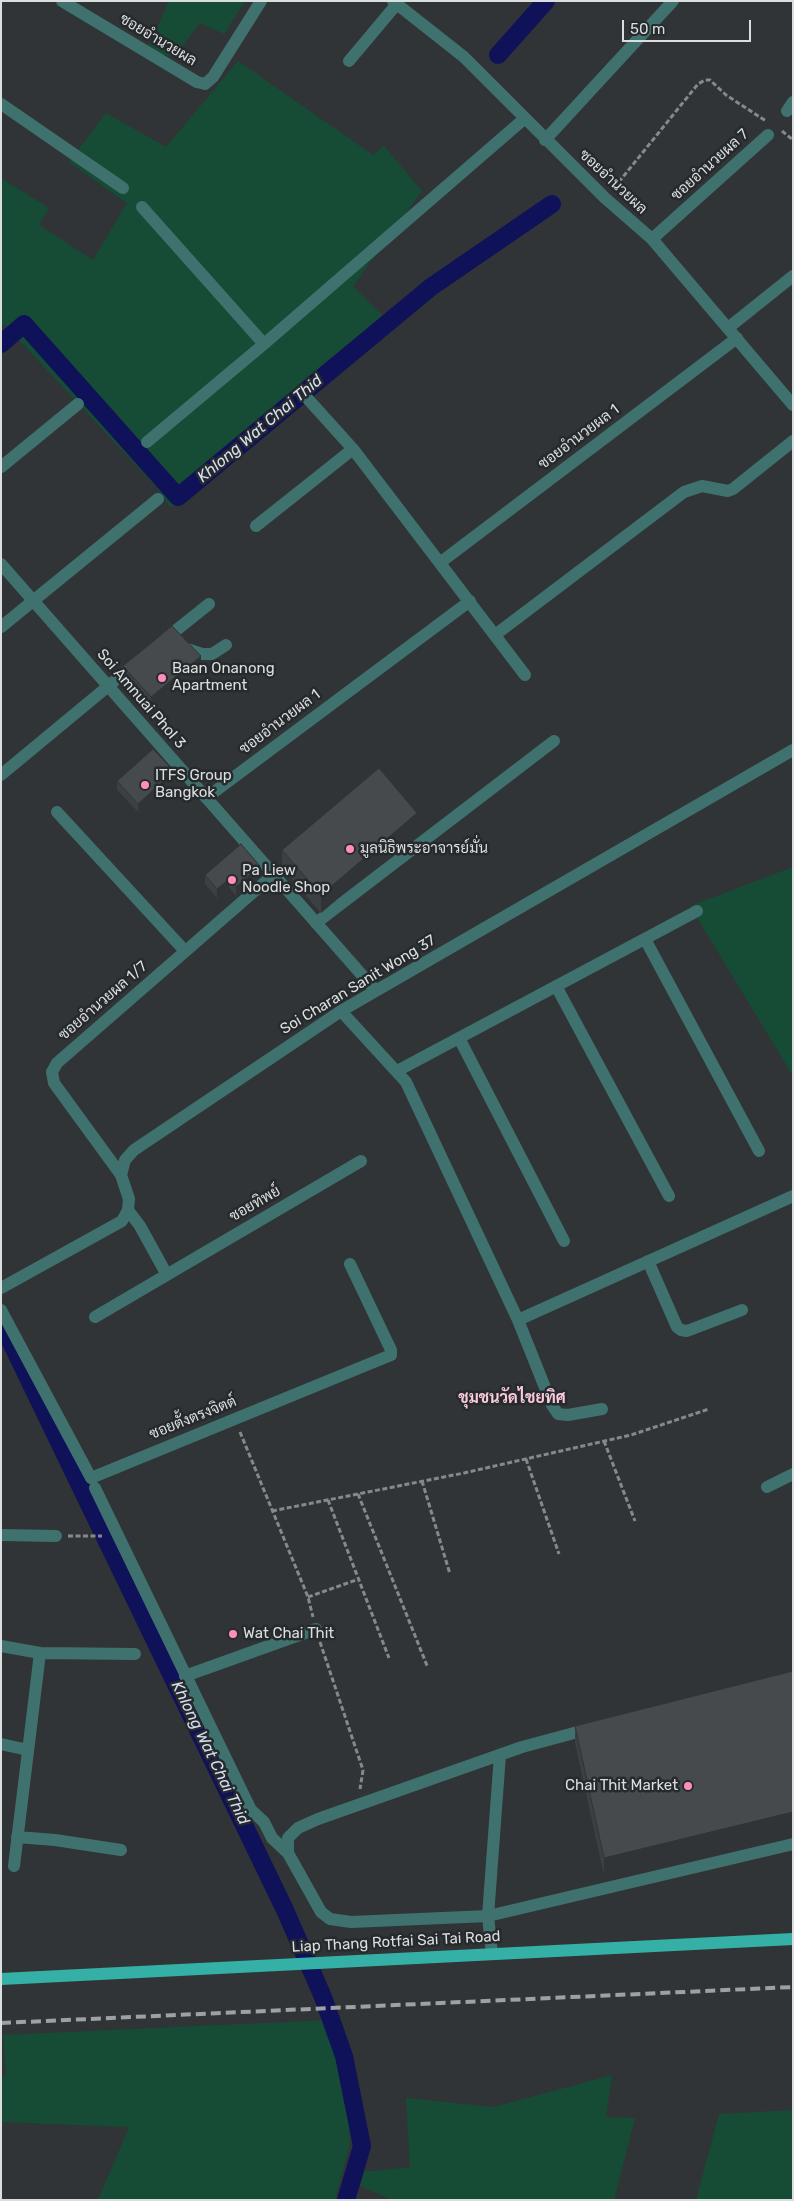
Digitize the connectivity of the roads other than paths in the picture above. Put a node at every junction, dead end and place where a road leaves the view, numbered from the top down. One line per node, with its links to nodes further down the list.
1 (62, 1): 2 (street, ซอยอำนวยผล)
2 (261, 1)
3 (673, 1): 9 (street)
4 (394, 3): 5 (street); 7 (street, ซอยอำนวยผล)
5 (349, 61)
6 (1, 104): 10 (street)
7 (524, 119): 9 (street, ซอยอำนวยผล); 16 (street)
8 (768, 135): 12 (street, ซอยอำนวยผล 7)
9 (545, 140): 12 (street, ซอยอำนวยผล)
10 (123, 188)
11 (142, 207): 16 (street)
12 (652, 239): 14 (street, ซอยอำนวยผล)
13 (793, 276): 14 (street)
14 (728, 328): 15 (street, ซอยอำนวยผล)
15 (737, 338): 19 (street, ซอยอำนวยผล); 26 (street, ซอยอำนวยผล 1)
16 (264, 344): 21 (street)
17 (307, 398): 22 (street)
18 (78, 404): 23 (street)
19 (793, 404)
20 (793, 441): 32 (street)
21 (147, 442)
22 (353, 449): 25 (street); 26 (street)
23 (1, 467)
24 (158, 499): 28 (street)
25 (256, 526)
26 (441, 562): 29 (street)
27 (1, 564): 28 (street, Soi Amnuai Phol 3)
28 (34, 601): 31 (street); 36 (street, Soi Amnuai Phol 3)
29 (470, 601): 32 (street); 40 (street, ซอยอำนวยผล 1)
30 (208, 604): 33 (street)
31 (1, 627)
32 (495, 635): 35 (street)
33 (168, 636): 34 (street); 36 (street)
34 (226, 645)
35 (525, 675)
36 (108, 686): 39 (street); 40 (street, Soi Amnuai Phol 3)
37 (554, 740): 44 (street)
38 (791, 756): 48 (street, Soi Charan Sanit Wong 37)
39 (1, 775)
40 (206, 798): 42 (street, Soi Amnuai Phol 3)
41 (57, 812): 46 (street)
42 (274, 875): 44 (street, Soi Amnuai Phol 3); 46 (street, ซอยอำนวยผล 1/7)
43 (697, 911): 45 (street)
44 (316, 922): 48 (street, Soi Amnuai Phol 3)
45 (645, 939): 47 (street); 52 (street)
46 (185, 951): 54 (street, ซอยอำนวยผล 1/7)
47 (556, 986): 50 (street); 55 (street)
48 (376, 991): 49 (street, Soi Charan Sanit Wong 37)
49 (341, 1011): 51 (street); 54 (street, Soi Charan Sanit Wong 37)
50 (459, 1038): 51 (street); 58 (street)
51 (397, 1071): 66 (street)
52 (758, 1151)
53 (360, 1161): 61 (street, ซอยทิพย์)
54 (122, 1175): 57 (street)
55 (669, 1196)
56 (792, 1199): 59 (street)
57 (128, 1210): 61 (street); 62 (street)
58 (564, 1241)
59 (648, 1261): 64 (street); 66 (street)
60 (350, 1264): 63 (street, ซอยตั้งตรงจิตต์)
61 (167, 1275): 65 (street, ซอยทิพย์)
62 (1, 1288)
63 (1, 1310)
64 (742, 1310)
65 (95, 1317)
66 (518, 1320): 67 (street)
67 (602, 1409)
68 (793, 1474): 69 (street)
69 (767, 1487)
70 (95, 1488): 77 (street)
71 (1, 1535): 72 (street)
72 (56, 1536)
73 (316, 1629): 77 (street)
74 (1, 1646): 75 (street)
75 (40, 1653): 76 (street); 80 (street)
76 (135, 1654)
77 (185, 1676): 85 (street)
78 (597, 1727): 81 (street)
79 (1, 1744): 80 (street)
80 (28, 1750): 82 (street)
81 (500, 1755): 85 (street); 87 (street)
82 (17, 1837): 84 (street); 86 (street)
83 (793, 1844): 87 (street)
84 (121, 1850)
85 (288, 1853): 87 (street)
86 (14, 1866)
87 (488, 1916): 89 (street)
88 (793, 1939): 89 (main road, Liap Thang Rotfai Sai Tai Road)
89 (492, 1954): 90 (main road, Liap Thang Rotfai Sai Tai Road)
90 (1, 1979)

